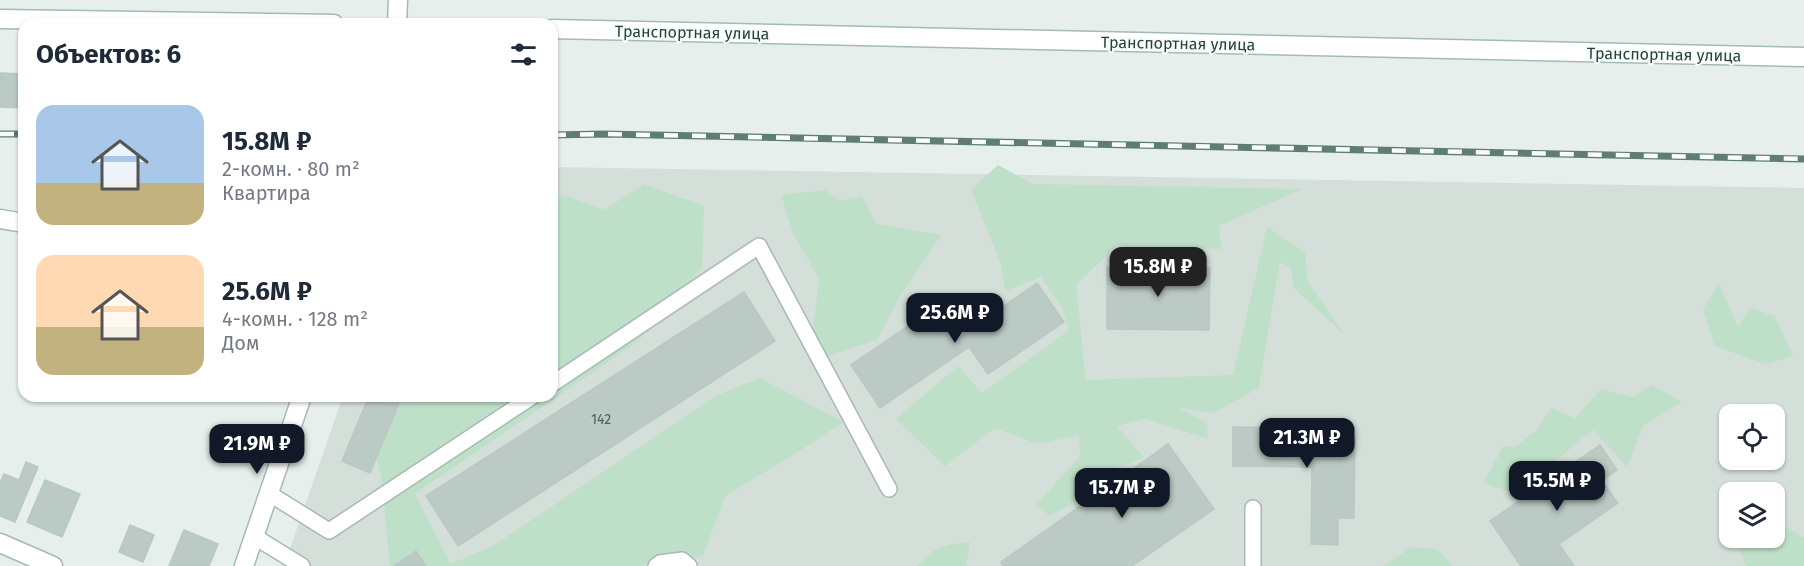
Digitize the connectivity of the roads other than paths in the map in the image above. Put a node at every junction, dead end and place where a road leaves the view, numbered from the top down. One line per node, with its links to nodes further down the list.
1 (398, 0): 2 (main road)
2 (398, 18)
3 (0, 19): 4 (main road)
4 (18, 19)
5 (558, 29): 6 (main road, Транспортная улица)
6 (1804, 57)
7 (0, 219): 8 (main road)
8 (18, 222)
9 (558, 380): 12 (lane)
10 (300, 402): 13 (main road)
11 (524, 402): 13 (lane)
12 (889, 489)
13 (270, 494): 15 (main road)
14 (1253, 508): 22 (lane)
15 (255, 537): 18 (main road); 19 (lane)
16 (0, 543): 17 (main road)
17 (53, 566)
18 (244, 566)
19 (302, 566)
20 (656, 566): 21 (lane)
21 (688, 566)
22 (1253, 566)

